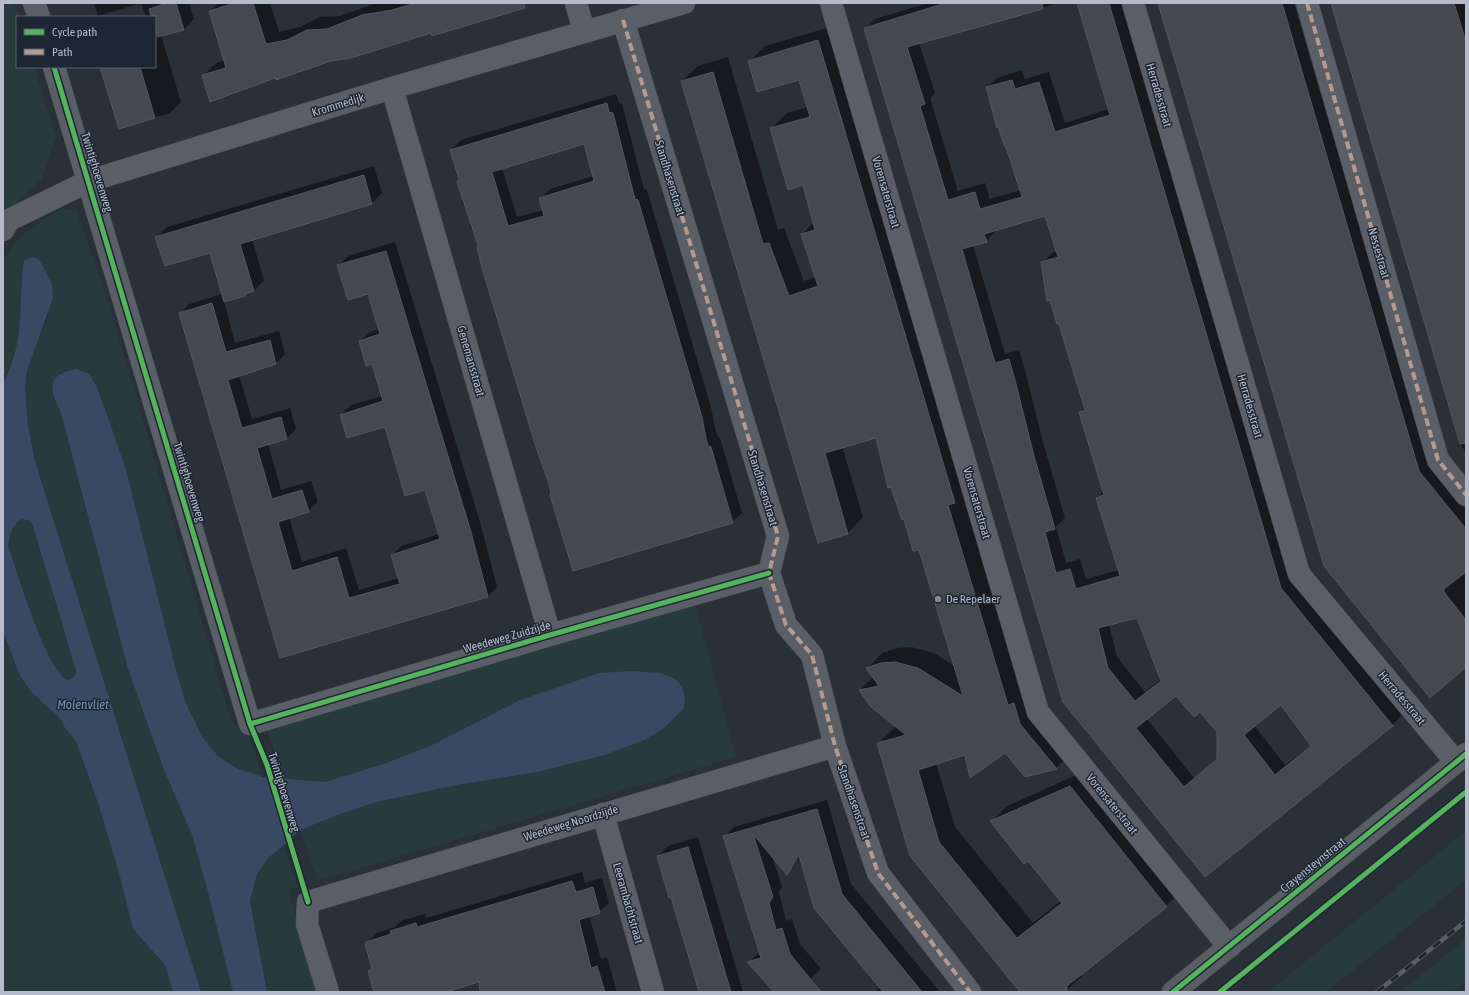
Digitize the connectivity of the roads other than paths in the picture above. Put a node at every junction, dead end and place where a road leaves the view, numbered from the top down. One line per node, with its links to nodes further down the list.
1 (34, 3): 7 (street)
2 (576, 3): 9 (street)
3 (684, 3): 8 (street, Krommedijk)
4 (831, 3): 21 (street, Vorensaterstraat)
5 (1133, 3): 19 (street, Herradesstraat)
6 (1307, 3): 14 (street, Nessestraat)
7 (39, 16)
8 (623, 20): 9 (street, Krommedijk); 15 (street, Standhasenstraat)
9 (584, 31): 11 (street, Krommedijk)
10 (54, 68): 12 (street, Twintighoevenweg)
11 (392, 88): 12 (street, Krommedijk); 16 (street, Genemansstraat)
12 (89, 181): 13 (street, Krommedijk); 17 (street, Twintighoevenweg)
13 (3, 230)
14 (1466, 495)
15 (769, 573): 16 (street, Weedeweg Zuidzijde); 18 (street, Standhasenstraat)
16 (550, 635): 17 (street, Weedeweg Zuidzijde)
17 (250, 724)
18 (835, 746): 20 (street, Weedeweg Noordzijde); 24 (street, Standhasenstraat)
19 (1461, 758): 21 (main road, Crayensteynstraat)
20 (603, 814): 22 (street, Weedeweg Noordzijde); 23 (street, Leerambachtstraat)
21 (1229, 947): 25 (main road, Crayensteynstraat)
22 (328, 992)
23 (653, 992)
24 (970, 992)
25 (1173, 992)

